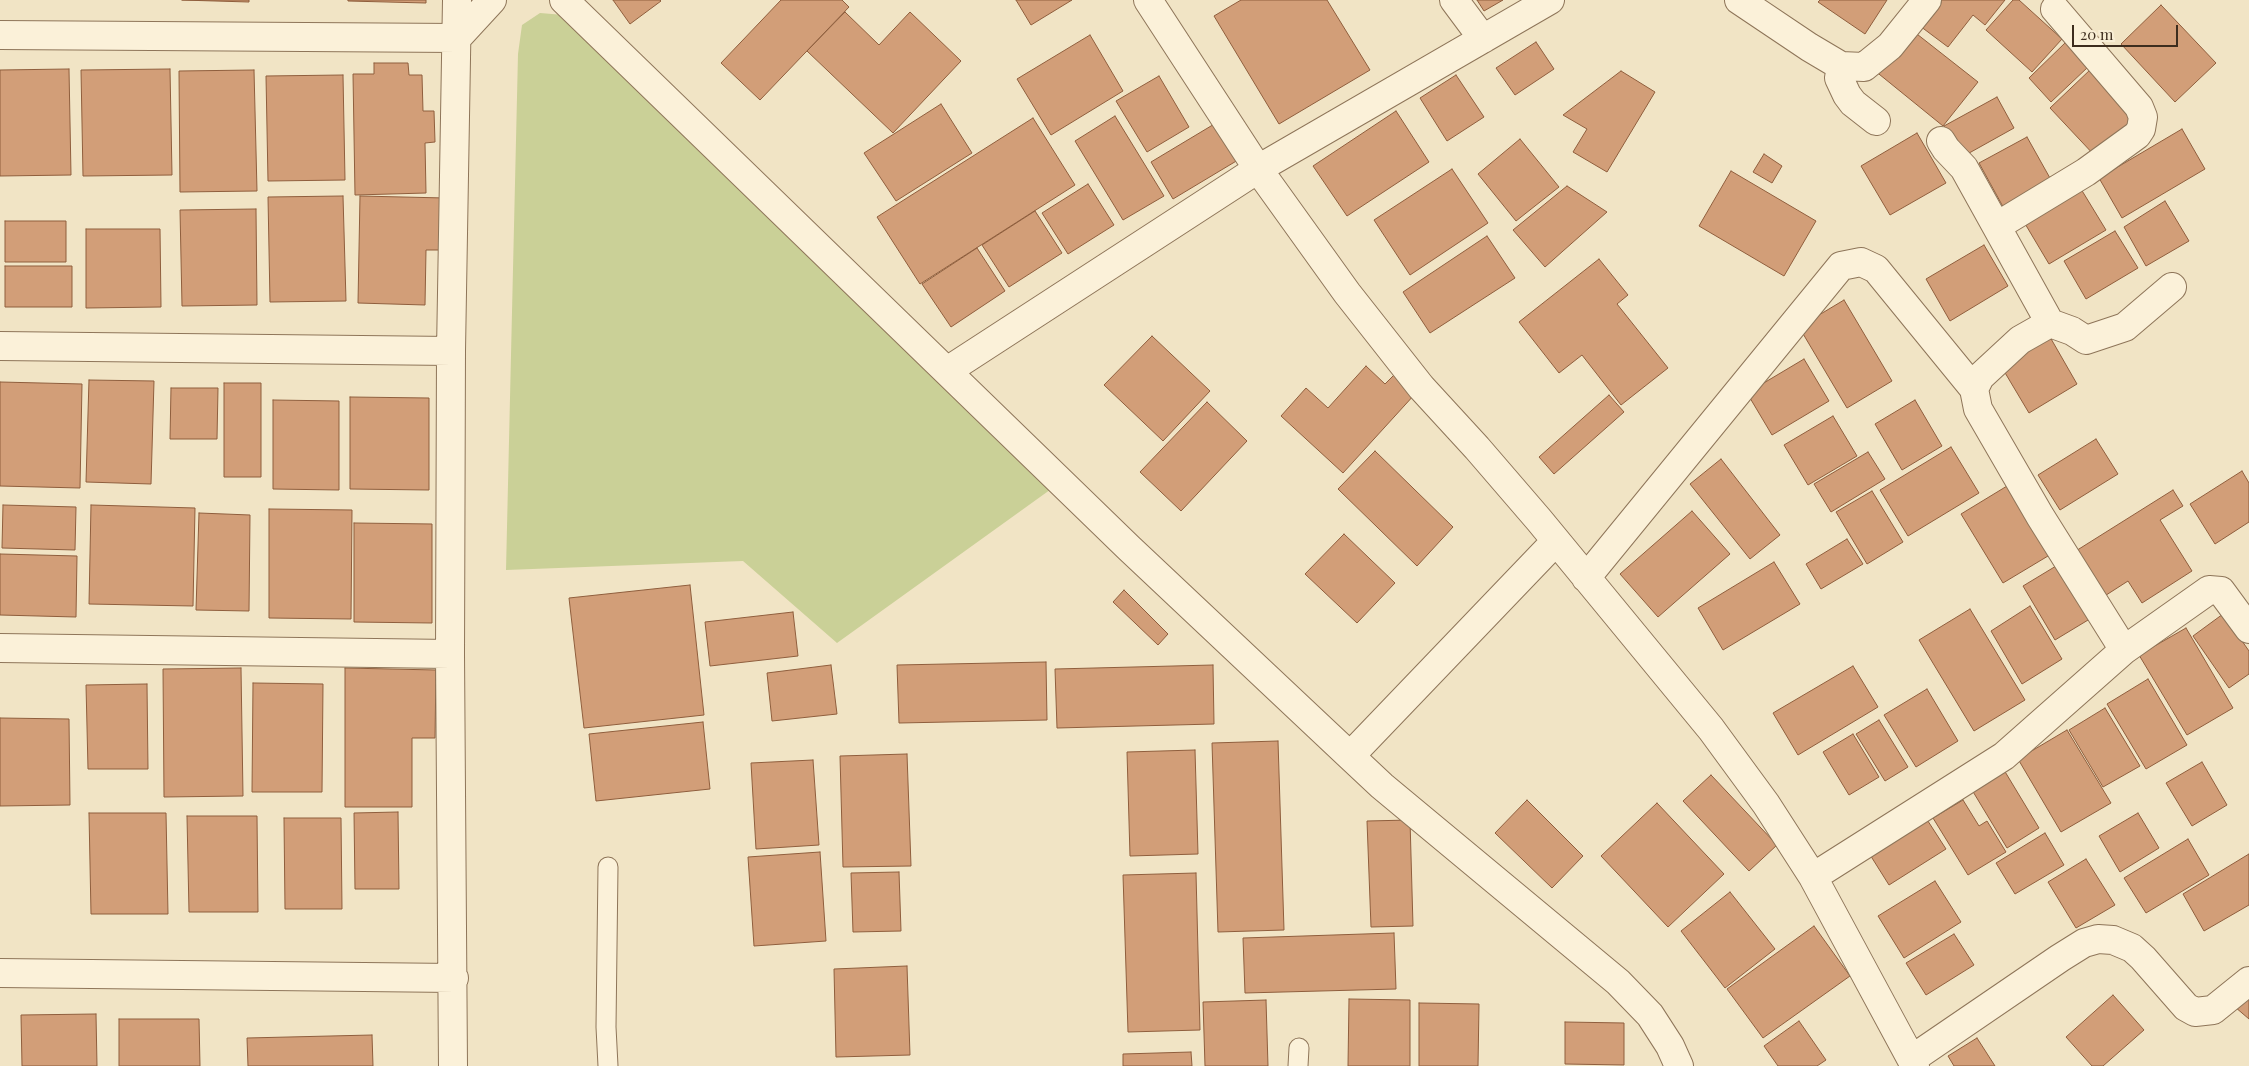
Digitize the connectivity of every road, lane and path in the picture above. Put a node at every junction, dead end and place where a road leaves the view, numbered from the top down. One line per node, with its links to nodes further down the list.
1 (457, 0): 11 (street)
2 (492, 0): 11 (street)
3 (564, 0): 22 (street)
4 (1148, 0): 16 (street)
5 (1454, 0): 12 (street)
6 (1550, 0): 12 (street)
7 (1739, 0): 13 (street)
8 (1927, 0): 13 (street)
9 (2055, 9): 17 (street)
10 (0, 34): 11 (street)
11 (457, 38): 21 (street)
12 (1483, 39): 16 (street)
13 (1841, 66): 14 (street)
14 (1876, 121)
15 (1941, 140): 17 (street)
16 (1258, 169): 22 (street); 24 (street)
17 (1996, 226): 19 (street)
18 (2172, 288): 19 (street)
19 (2050, 323): 23 (street)
20 (0, 346): 21 (street)
21 (451, 351): 29 (street)
22 (947, 371): 30 (street)
23 (1974, 389): 25 (street); 28 (street)
24 (1556, 541): 25 (street); 30 (street)
25 (1586, 578): 32 (street)
26 (2249, 629): 28 (street)
27 (0, 648): 29 (street)
28 (2124, 650): 32 (street)
29 (450, 654): 34 (street)
30 (1350, 756): 39 (street)
31 (608, 867): 38 (lane)
32 (1813, 877): 36 (street)
33 (0, 974): 34 (street)
34 (454, 978): 37 (street)
35 (2249, 981): 36 (street)
36 (1914, 1063)
37 (453, 1066)
38 (608, 1066)
39 (1679, 1066)

